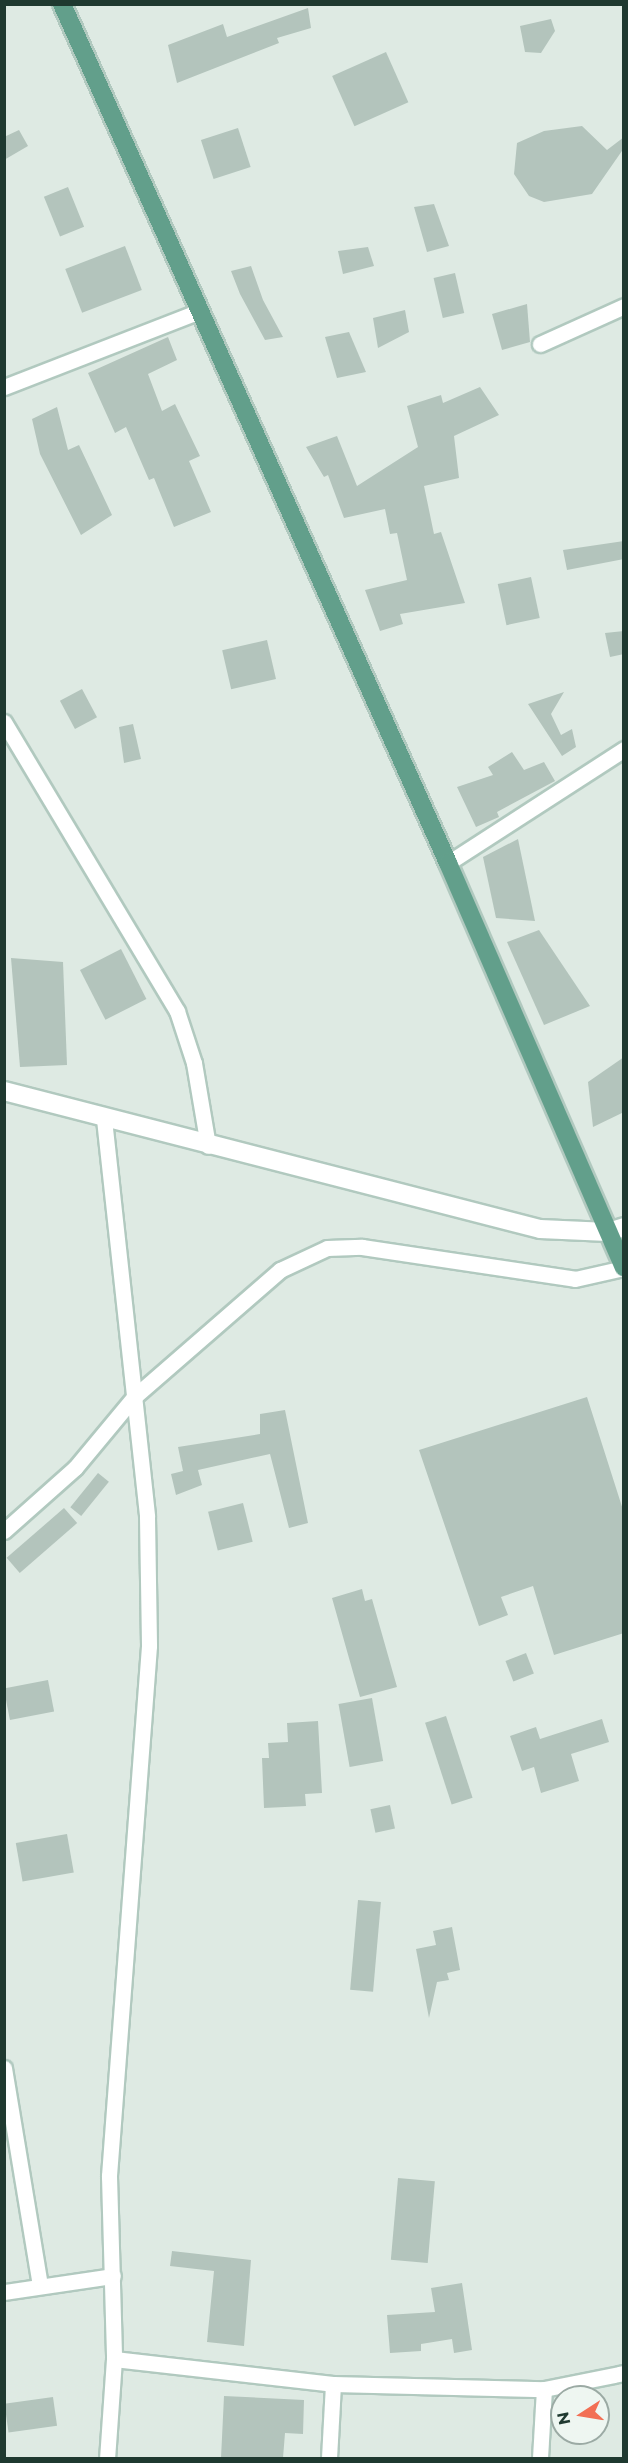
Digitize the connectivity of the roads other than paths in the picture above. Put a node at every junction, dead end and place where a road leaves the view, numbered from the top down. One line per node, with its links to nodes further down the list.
1 (62, 4): 3 (main road)
2 (624, 306): 4 (street)
3 (200, 311): 5 (street); 8 (main road)
4 (540, 344)
5 (4, 387)
6 (4, 722): 11 (street)
7 (624, 749): 8 (street)
8 (448, 863): 12 (main road)
9 (4, 1091): 10 (street)
10 (104, 1119): 11 (street); 14 (street)
11 (208, 1146): 12 (street)
12 (616, 1230): 13 (main road)
13 (624, 1268): 14 (street)
14 (134, 1397): 15 (street); 17 (street)
15 (4, 1531)
16 (4, 2068): 18 (street)
17 (113, 2276): 18 (street); 20 (street)
18 (40, 2284): 19 (street)
19 (4, 2292)
20 (114, 2359): 22 (street); 24 (street)
21 (624, 2373): 23 (street)
22 (333, 2384): 23 (street); 25 (street)
23 (544, 2389): 26 (street)
24 (107, 2458)
25 (328, 2458)
26 (540, 2458)

